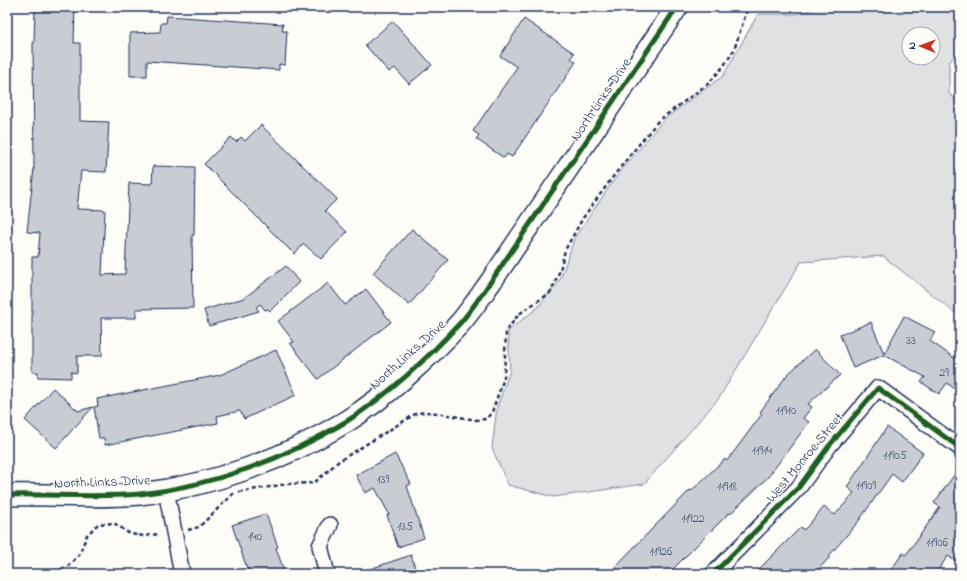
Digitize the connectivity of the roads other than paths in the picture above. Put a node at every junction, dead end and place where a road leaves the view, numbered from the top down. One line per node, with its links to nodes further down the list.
1 (677, 7): 3 (street, North Links Drive)
2 (960, 448): 8 (street, West Monroe Street)
3 (166, 490): 4 (street, North Links Drive); 6 (street)
4 (7, 495)
5 (330, 525): 7 (street)
6 (182, 574)
7 (327, 574)
8 (713, 574)

